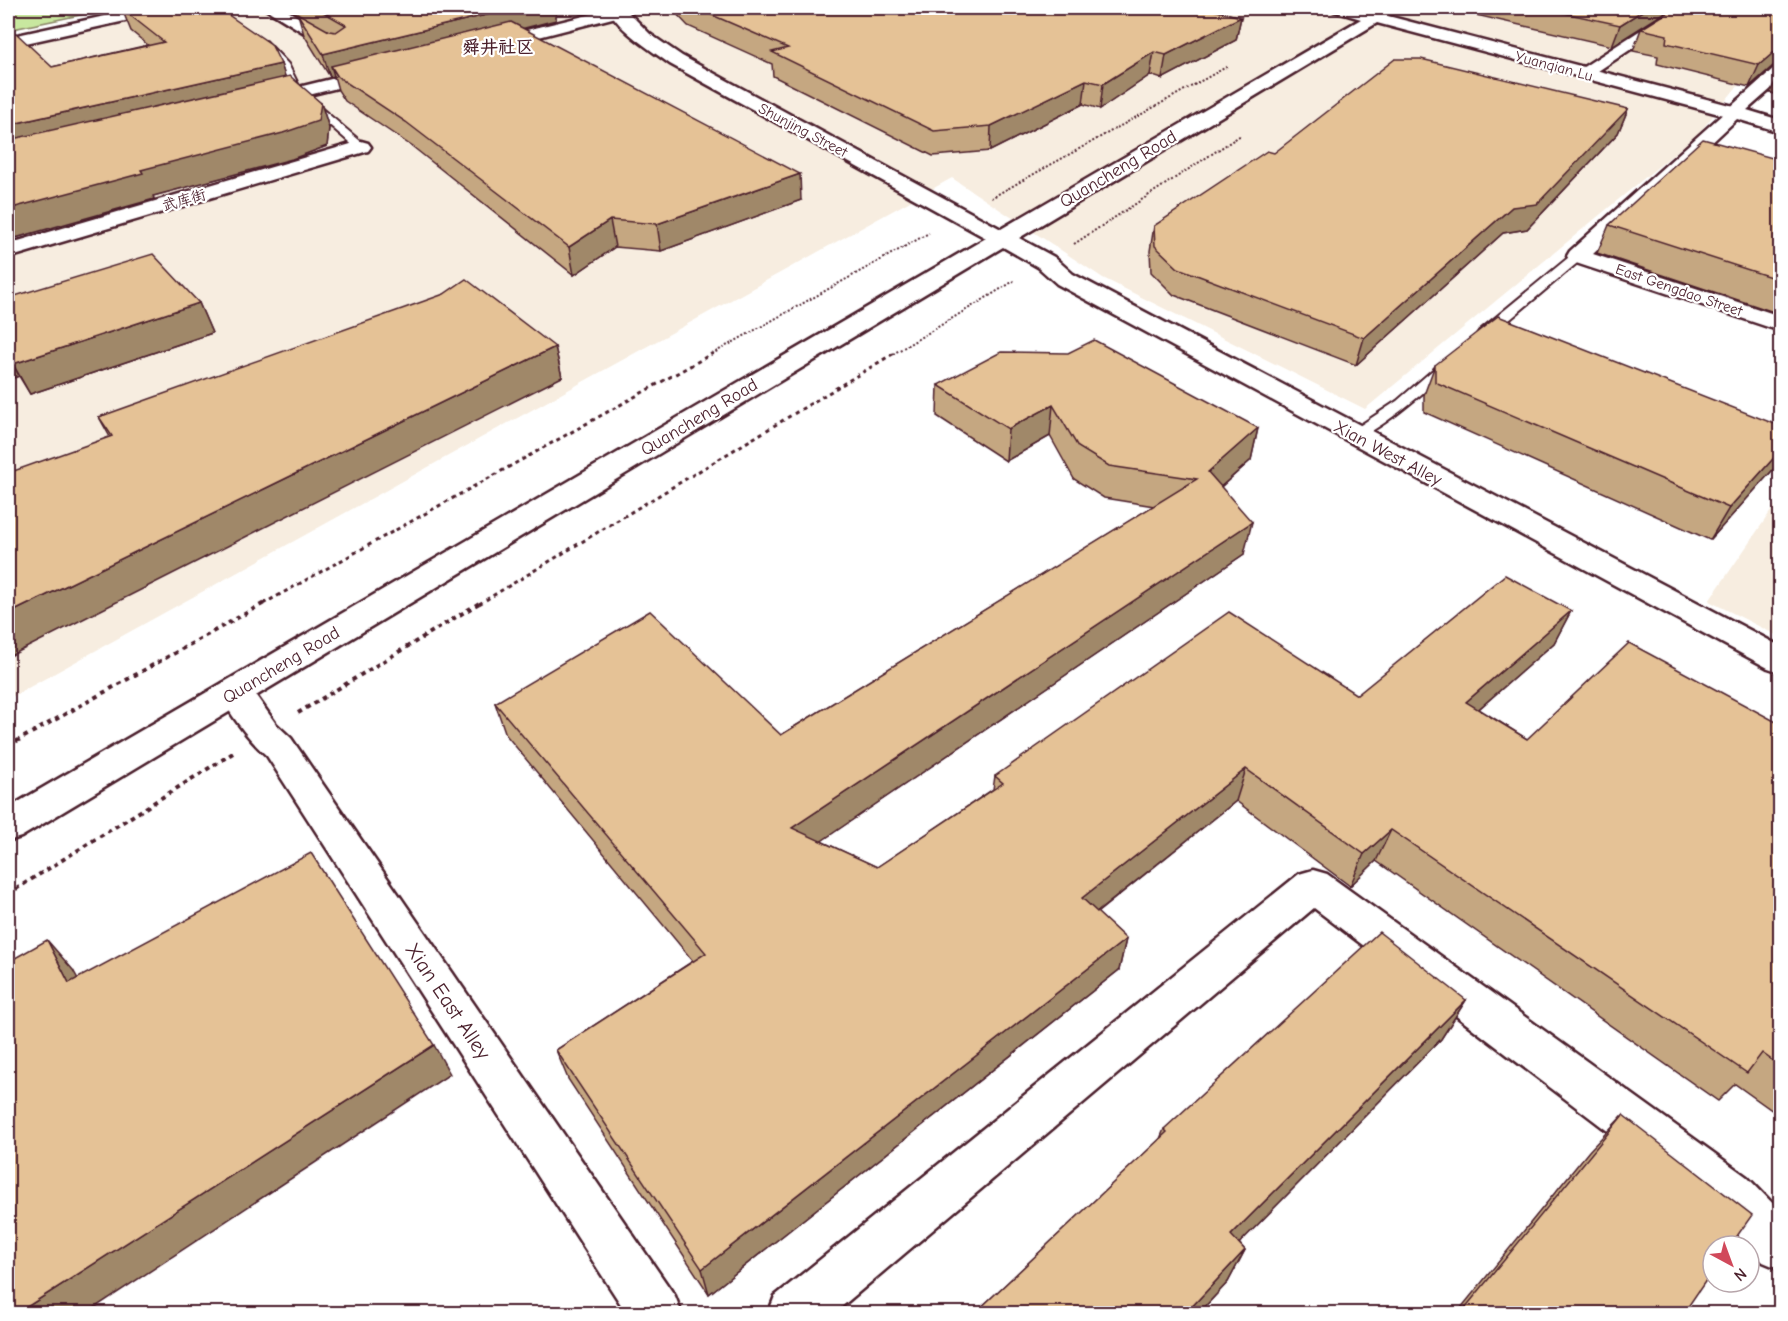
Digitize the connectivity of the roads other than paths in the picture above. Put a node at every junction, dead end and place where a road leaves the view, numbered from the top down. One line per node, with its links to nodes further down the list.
1 (161, 8): 9 (street)
2 (272, 8): 10 (street)
3 (1340, 8): 7 (street, Yuanqian Lu)
4 (1391, 8): 7 (street, Quancheng Road)
5 (1684, 8): 14 (street)
6 (617, 10): 11 (street); 20 (street, Shunjing Street)
7 (1374, 17): 14 (street, Yuanqian Lu); 20 (street, Quancheng Road)
8 (256, 38): 15 (lane)
9 (8, 42)
10 (342, 48)
11 (468, 50)
12 (400, 67): 15 (street)
13 (1780, 72): 17 (street)
14 (1583, 73): 17 (street, Yuanqian Lu)
15 (298, 93): 16 (street); 19 (lane)
16 (252, 104)
17 (1734, 112): 18 (street, Yuanqian Lu); 22 (street)
18 (1780, 126)
19 (361, 147): 21 (street, 武库街)
20 (1001, 238): 26 (street, Xian West Alley); 28 (street, Quancheng Road)
21 (8, 251)
22 (1578, 256): 23 (street, East Gengdao Street); 24 (lane)
23 (1780, 324)
24 (1473, 343)
25 (1455, 358): 26 (lane)
26 (1355, 435): 27 (street, Xian West Alley)
27 (1780, 660)
28 (235, 692): 29 (street, Quancheng Road); 31 (street, Xian East Alley)
29 (8, 826)
30 (1780, 1245): 32 (street)
31 (657, 1314)
32 (793, 1314)

